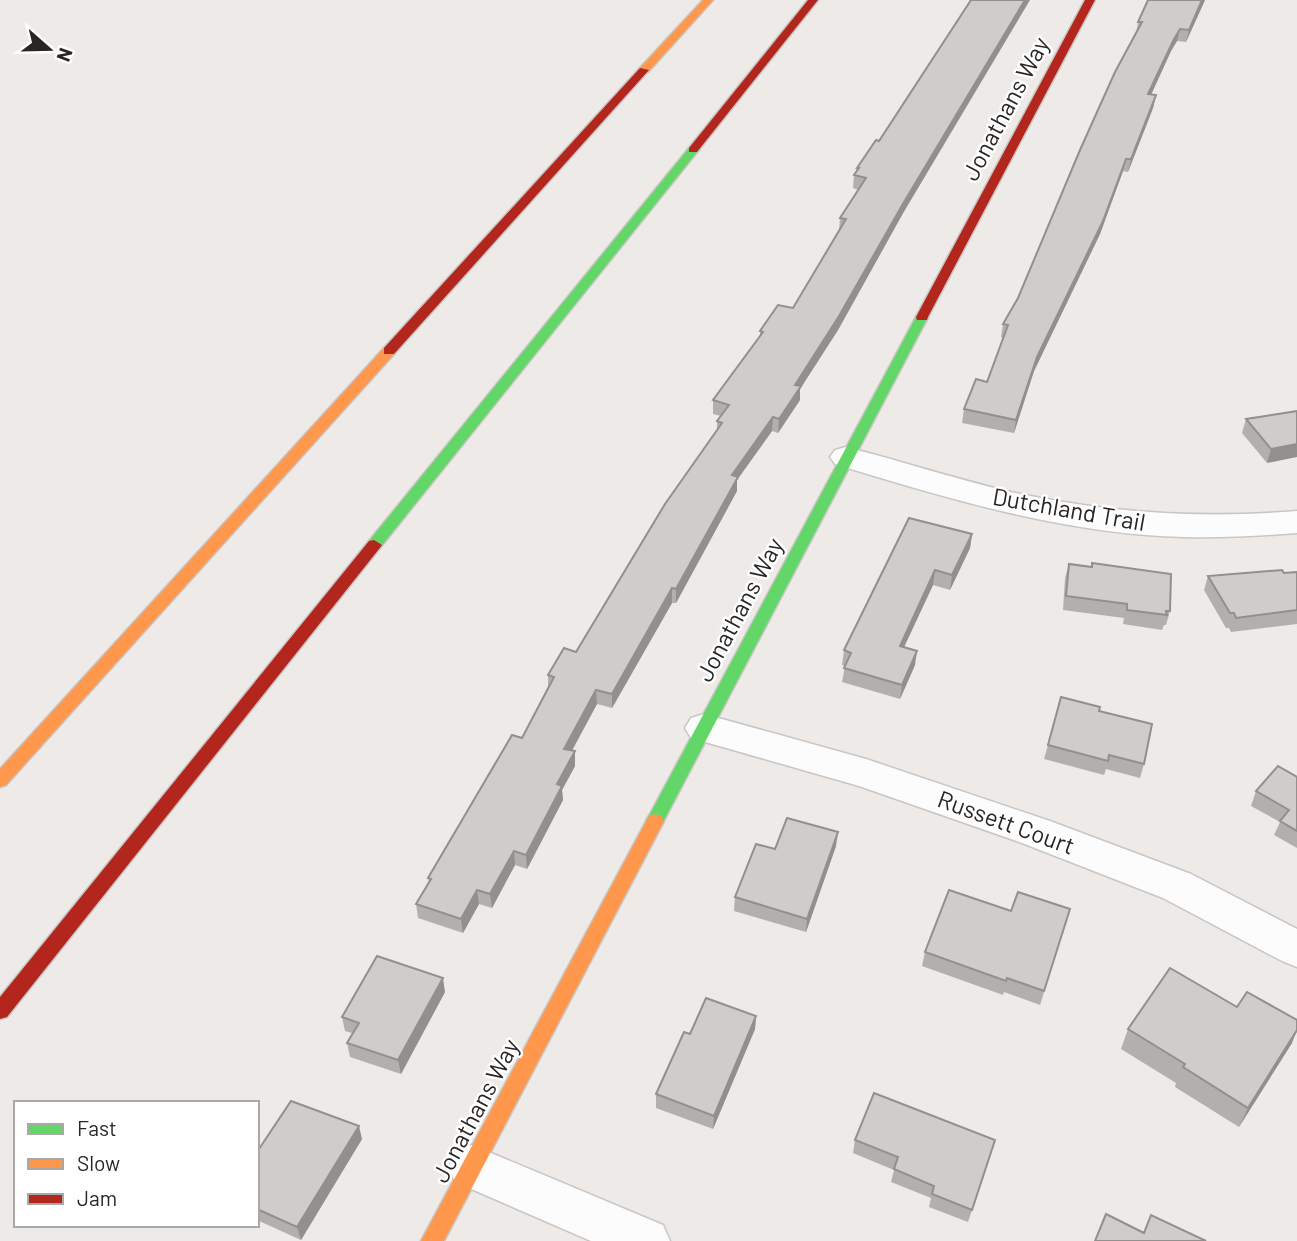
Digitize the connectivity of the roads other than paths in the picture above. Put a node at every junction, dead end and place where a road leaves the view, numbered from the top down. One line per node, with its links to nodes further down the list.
1 (708, 0): 7 (main road)
2 (813, 0): 9 (main road)
3 (1090, 0): 4 (main road, Jonathans Way)
4 (846, 457): 5 (street, Dutchland Trail); 6 (main road, Jonathans Way)
5 (1297, 522)
6 (704, 728): 8 (street, Russett Court); 10 (main road, Jonathans Way)
7 (0, 780)
8 (1297, 949)
9 (0, 1011)
10 (472, 1167): 11 (main road, Jonathans Way); 12 (street)
11 (432, 1241)
12 (646, 1241)

